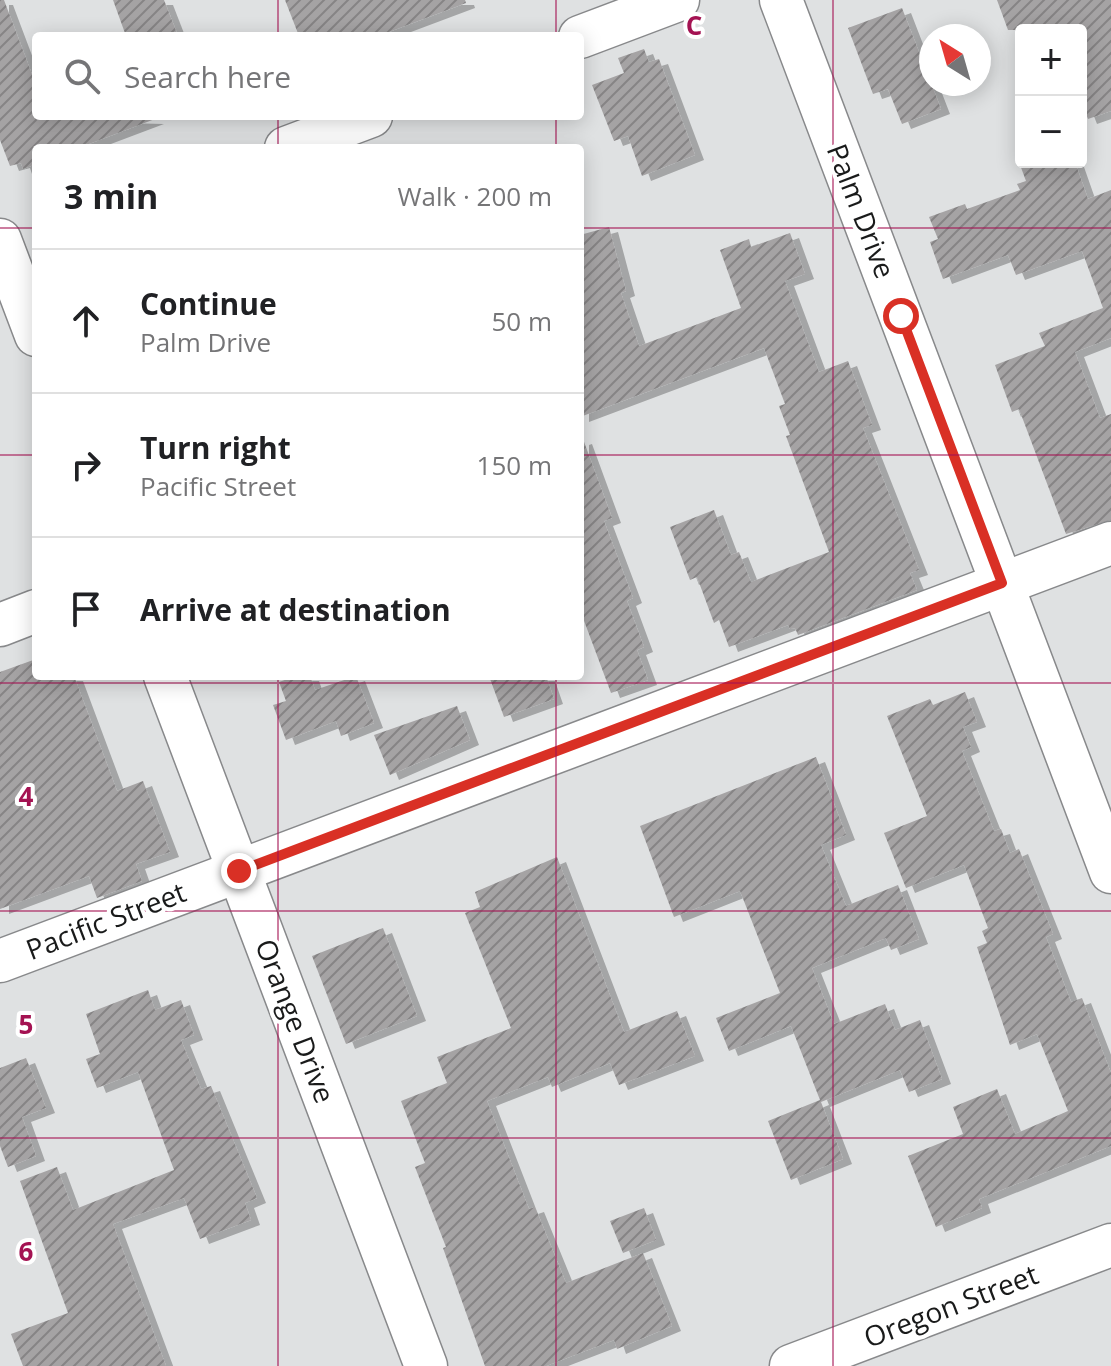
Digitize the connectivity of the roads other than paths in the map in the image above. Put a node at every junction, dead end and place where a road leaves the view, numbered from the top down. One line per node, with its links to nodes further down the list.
1 (678, 0): 3 (street)
2 (781, 0): 9 (street, Palm Drive)
3 (584, 35)
4 (360, 120): 5 (street)
5 (297, 144)
6 (10, 248): 7 (street)
7 (32, 322)
8 (1111, 543): 9 (street, Pacific Street)
9 (1002, 583): 13 (street, Pacific Street); 14 (street, Palm Drive)
10 (32, 613): 11 (street)
11 (0, 625)
12 (167, 680): 13 (street, Orange Drive)
13 (239, 871): 15 (street, Pacific Street); 17 (street, Orange Drive)
14 (1111, 872)
15 (0, 961)
16 (1111, 1245): 18 (street, Oregon Street)
17 (426, 1366)
18 (791, 1366)

